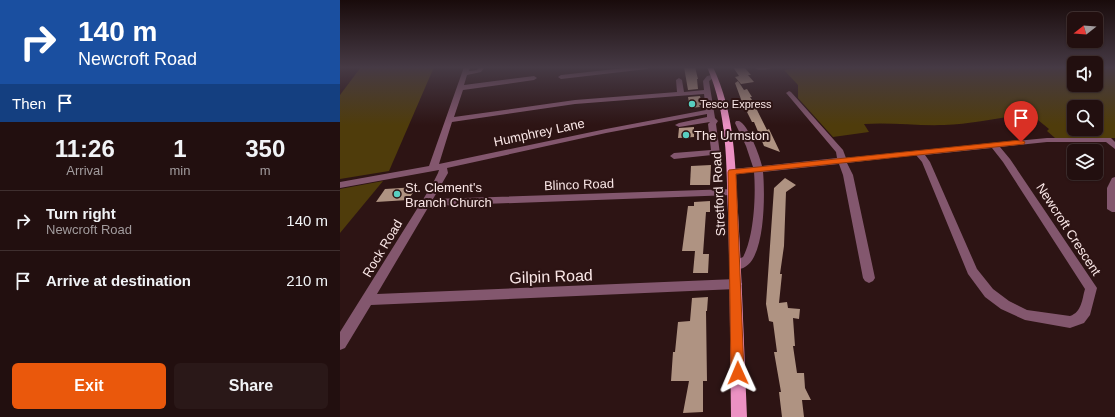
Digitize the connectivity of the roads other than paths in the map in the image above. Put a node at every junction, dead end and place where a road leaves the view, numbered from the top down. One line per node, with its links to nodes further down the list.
1 (471, 86): 5 (street)
2 (679, 86): 8 (street)
3 (707, 86): 6 (street, Stretford Road)
4 (717, 86): 10 (main road, Stretford Road)
5 (460, 88): 11 (street, Rock Road)
6 (708, 92): 8 (street); 9 (street, Stretford Road)
7 (789, 93): 18 (street)
8 (679, 96): 11 (street)
9 (712, 117): 10 (street); 13 (street); 17 (street, Stretford Road); 19 (street, Humphrey Lane)
10 (728, 117): 21 (main road, Stretford Road)
11 (449, 120): 19 (street, Rock Road)
12 (740, 123): 20 (street)
13 (678, 125)
14 (994, 145): 15 (street); 16 (street); 16 (street, Newcroft Crescent)
15 (1115, 146)
16 (918, 152): 18 (street)
17 (674, 156)
18 (842, 160): 20 (street); 28 (street)
19 (438, 167): 23 (street, Humphrey Lane); 25 (street, Rock Road)
20 (758, 170): 21 (street); 27 (street)
21 (732, 172): 24 (main road, Stretford Road)
22 (1115, 180): 26 (street)
23 (340, 184)
24 (732, 192): 25 (street, Blinco Road); 27 (main road, Stretford Road)
25 (426, 203): 30 (street, Rock Road)
26 (1112, 209)
27 (736, 265): 29 (main road, Stretford Road)
28 (869, 278)
29 (736, 284): 30 (street, Gilpin Road); 32 (main road, Stretford Road)
30 (367, 300): 31 (street, Rock Road)
31 (340, 344)
32 (739, 417)

